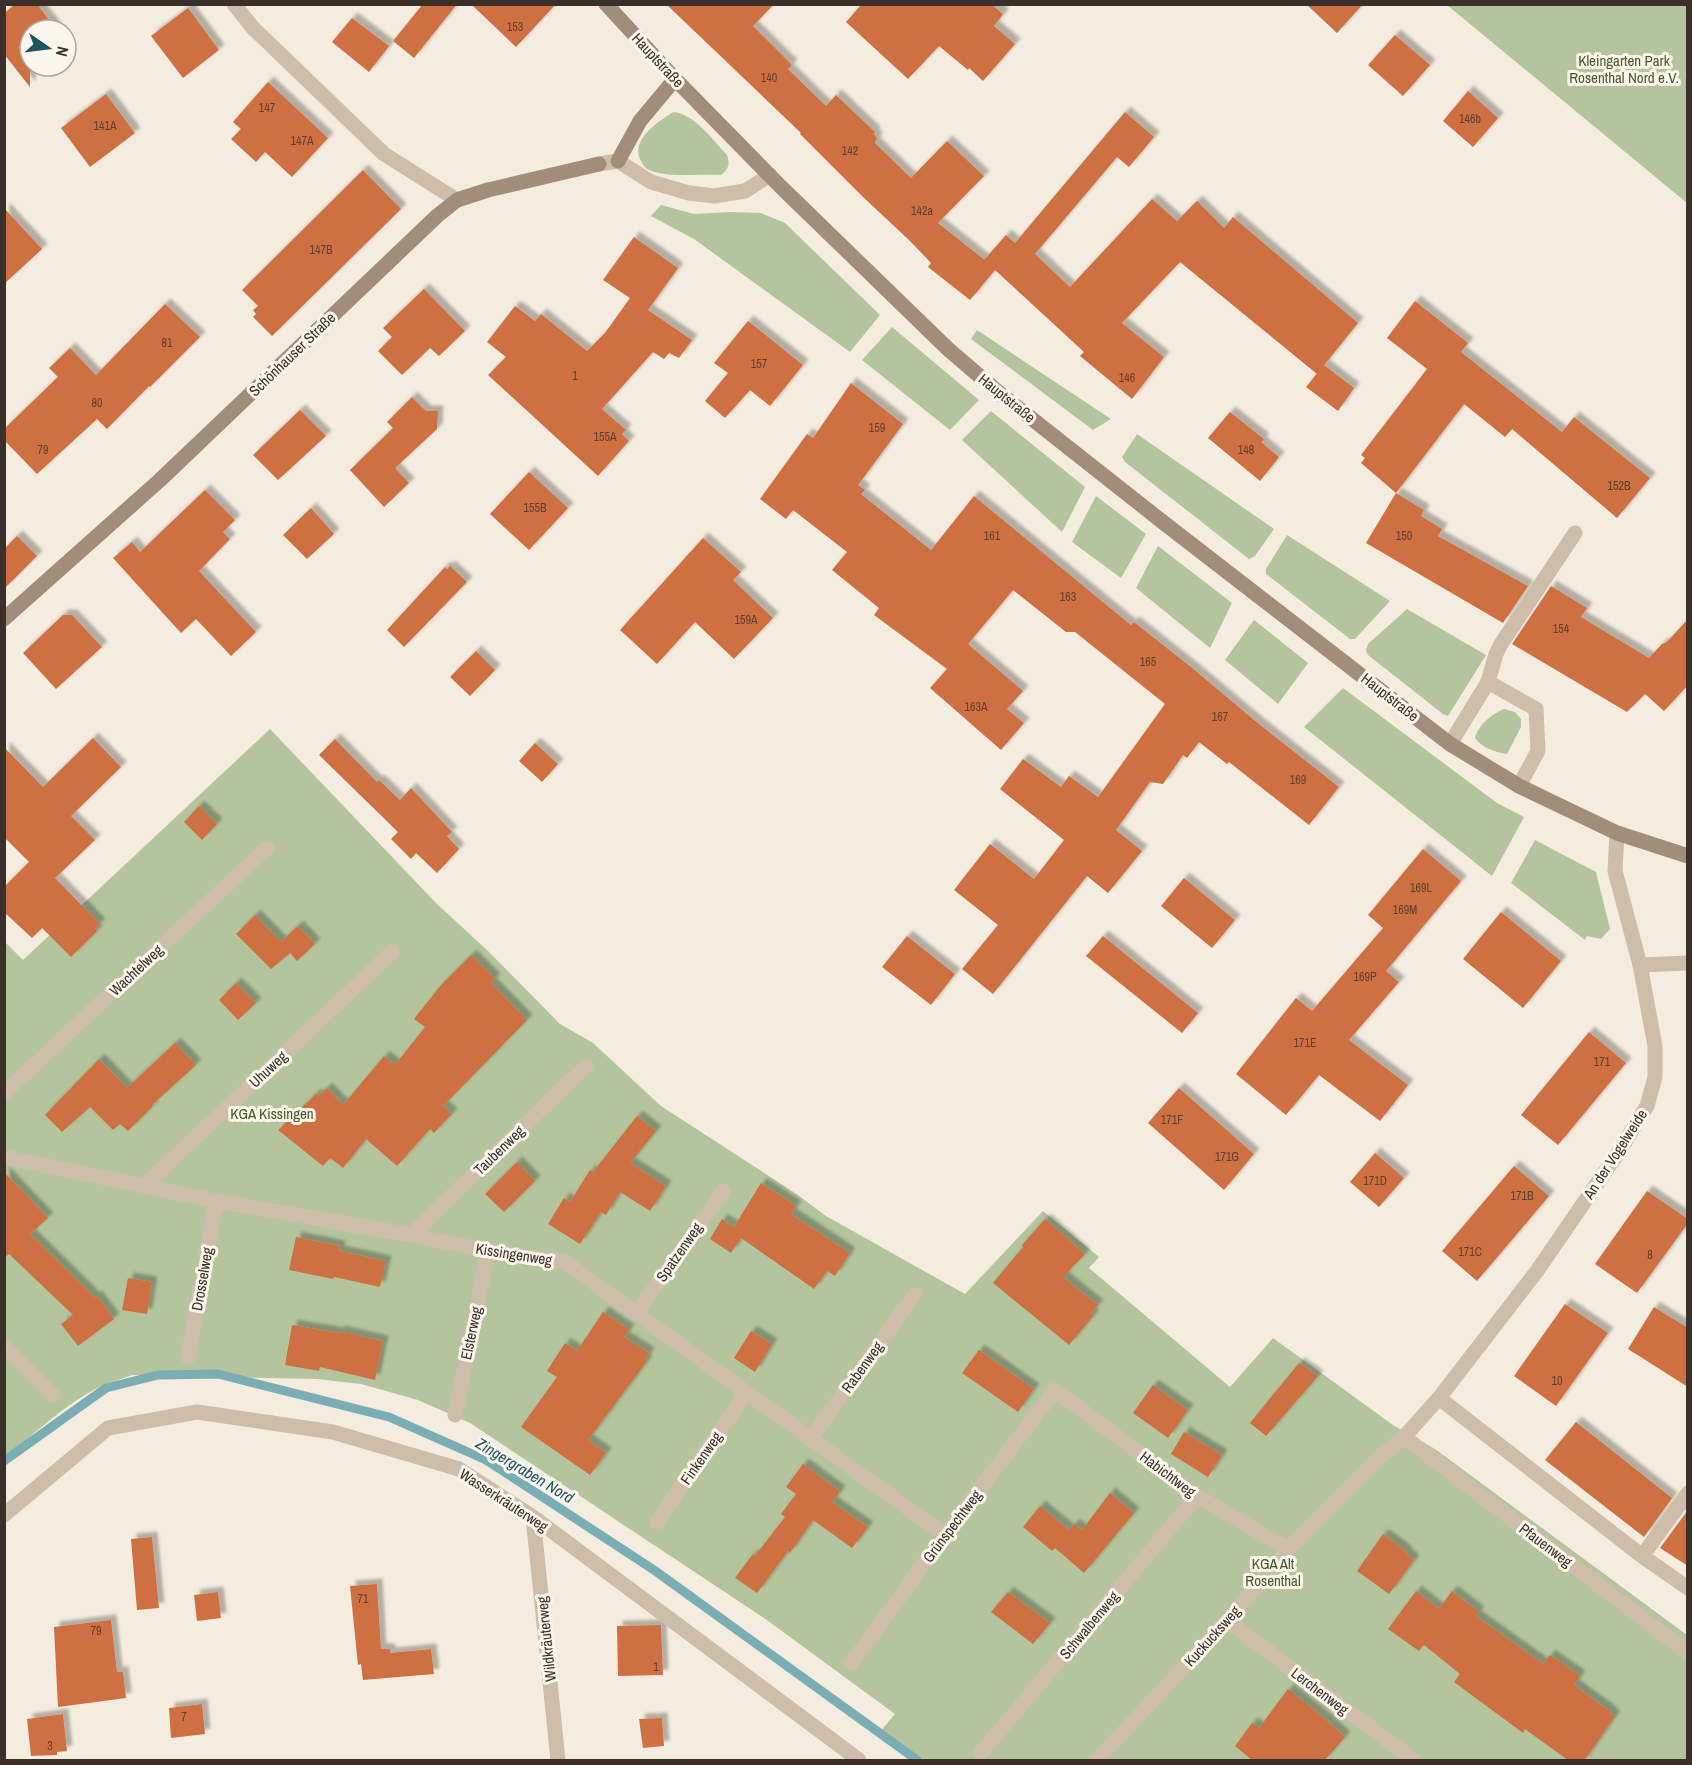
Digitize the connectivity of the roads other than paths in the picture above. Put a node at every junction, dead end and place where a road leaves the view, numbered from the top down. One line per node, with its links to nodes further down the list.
1 (234, 4): 6 (street)
2 (606, 4): 3 (street, Hauptstraße)
3 (675, 79): 4 (street); 5 (street, Hauptstraße)
4 (618, 161): 5 (street); 6 (street, Schönhauser Straße)
5 (770, 175): 10 (street, Hauptstraße)
6 (457, 200): 8 (street, Schönhauser Straße)
7 (1575, 533): 9 (street)
8 (4, 619)
9 (1488, 682): 10 (street); 11 (street)
10 (1450, 744): 11 (street, Hauptstraße)
11 (1519, 786): 12 (street, Hauptstraße)
12 (1617, 833): 14 (street, Hauptstraße); 17 (street, An der Vogelweide)
13 (267, 848): 19 (street, Wachtelweg)
14 (1688, 855)
15 (392, 952): 21 (street, Uhuweg)
16 (1688, 963): 17 (street)
17 (1640, 965): 33 (street, An der Vogelweide)
18 (586, 1066): 24 (street, Taubenweg)
19 (4, 1093)
20 (4, 1157): 21 (street, Kissingenweg)
21 (144, 1186): 23 (street, Kissingenweg)
22 (723, 1191): 27 (street, Spatzenweg)
23 (216, 1201): 24 (street, Kissingenweg); 29 (street, Drosselweg)
24 (411, 1235): 25 (street, Kissingenweg)
25 (488, 1251): 27 (street, Kissingenweg); 34 (street, Elsterweg)
26 (914, 1295): 36 (street, Rabenweg)
27 (636, 1314): 31 (street, Kissingenweg)
28 (4, 1346): 32 (street)
29 (188, 1357)
30 (1054, 1390): 38 (street, Habichtweg); 42 (street, Grünspechtweg)
31 (746, 1393): 36 (street, Kissingenweg); 41 (street, Finkenweg)
32 (53, 1395)
33 (1439, 1398): 35 (street, An der Vogelweide); 44 (street)
34 (455, 1415)
35 (1404, 1437): 43 (street, Kuckucksweg); 47 (street, Pfauenweg)
36 (810, 1440): 42 (street, Kissingenweg)
37 (1688, 1493): 44 (street)
38 (1197, 1497): 43 (street, Habichtweg); 49 (street, Schwalbenweg)
39 (4, 1515): 40 (street, Wasserkräuterweg)
40 (533, 1517): 50 (street, Wildkräuterweg); 51 (street, Wasserkräuterweg)
41 (657, 1522)
42 (945, 1535): 48 (street, Grünspechtweg)
43 (1288, 1549): 46 (street, Kuckucksweg)
44 (1642, 1556): 45 (street)
45 (1688, 1588)
46 (1227, 1621): 52 (street, Kuckucksweg); 53 (street, Lerchenweg)
47 (1688, 1653)
48 (851, 1664)
49 (980, 1754)
50 (558, 1761)
51 (859, 1761)
52 (1097, 1761)
53 (1414, 1761)

